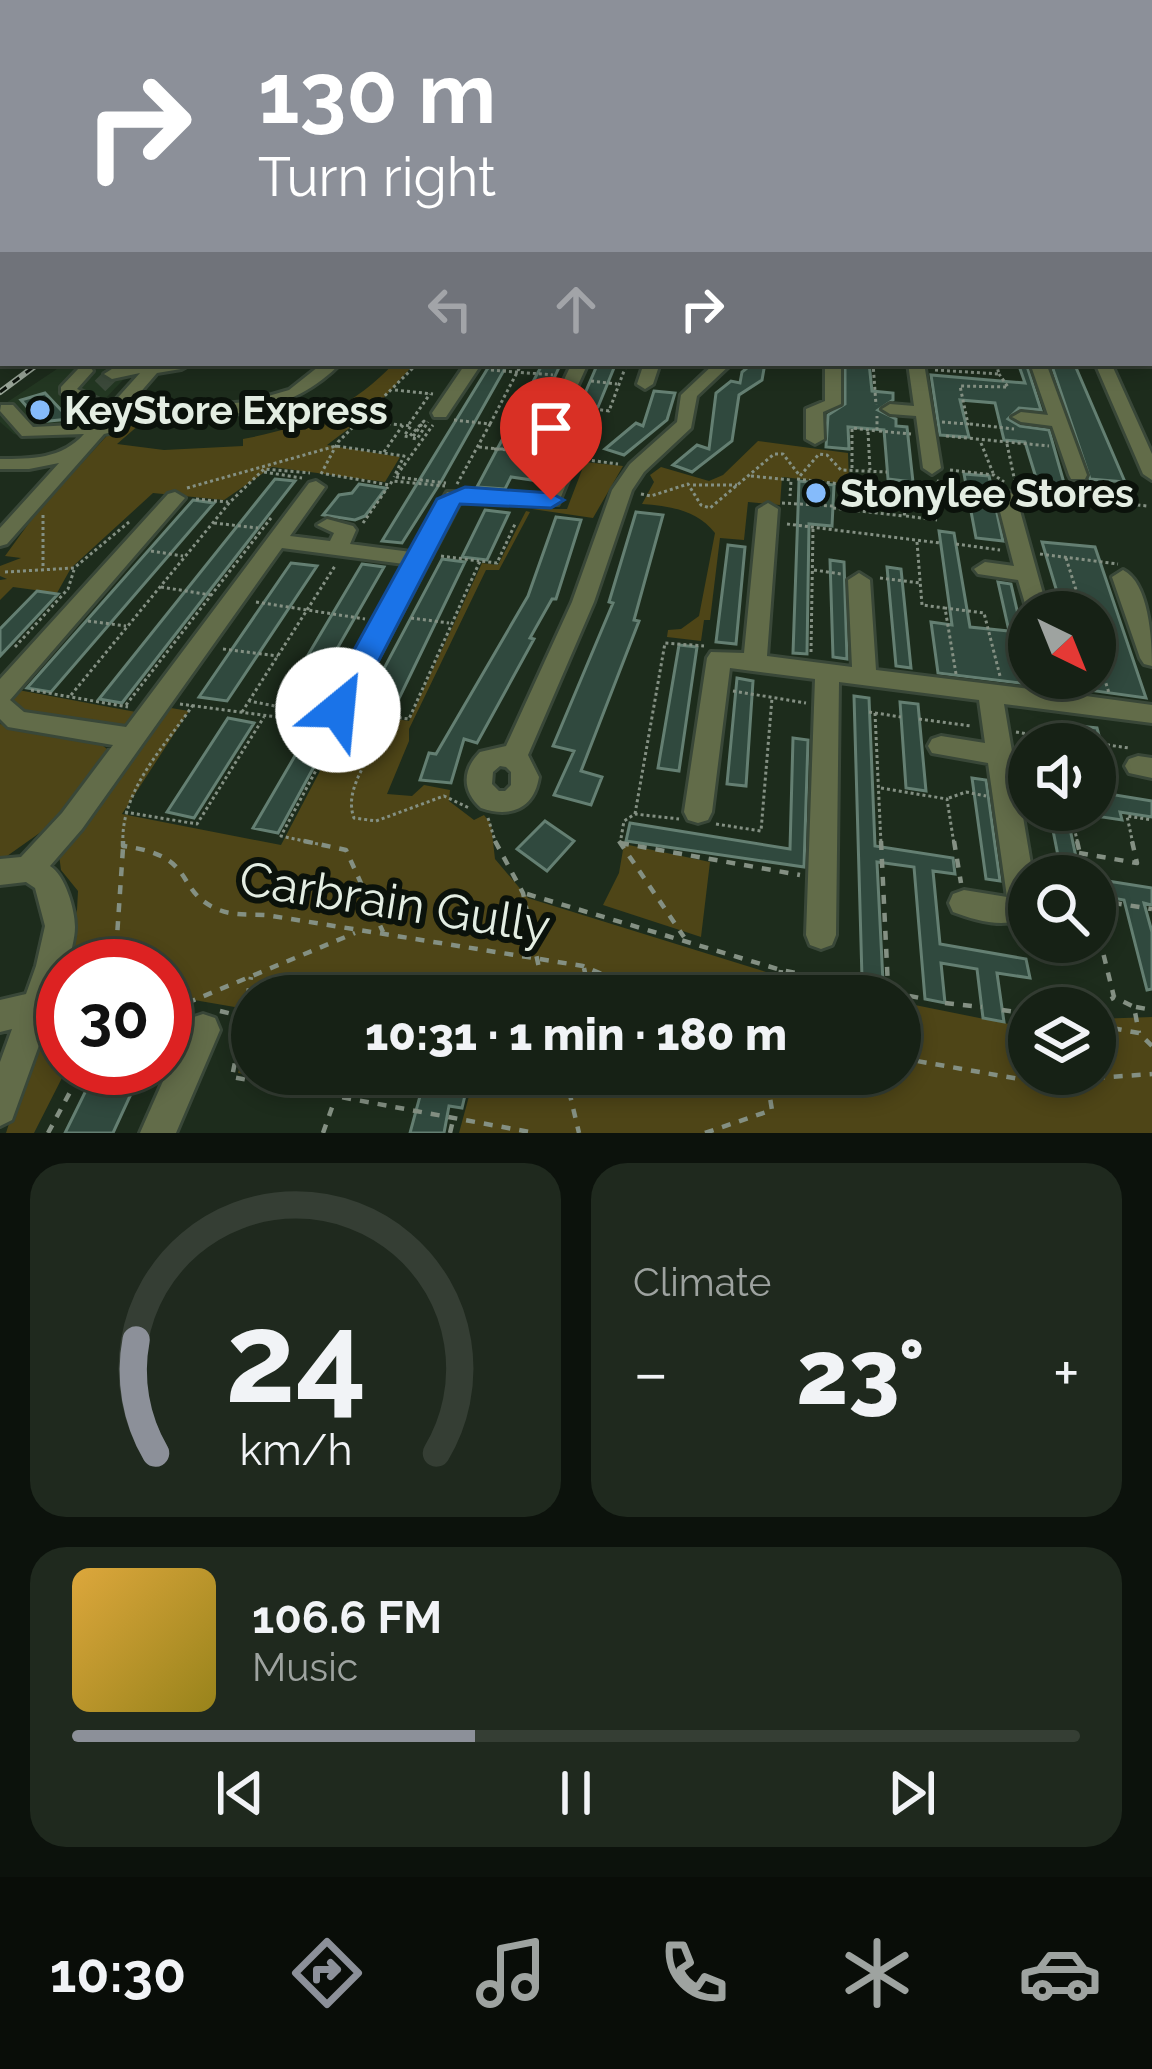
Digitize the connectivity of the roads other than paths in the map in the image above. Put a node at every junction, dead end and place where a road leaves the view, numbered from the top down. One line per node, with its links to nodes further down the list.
1 (152, 366): 13 (street)
2 (154, 366): 15 (street)
3 (330, 366): 23 (street)
4 (472, 366): 18 (street)
5 (651, 366): 14 (street)
6 (721, 366): 60 (street)
7 (833, 366): 25 (street)
8 (916, 366): 21 (street)
9 (1039, 366): 20 (street)
10 (1104, 366): 22 (street)
11 (85, 371): 13 (street)
12 (576, 373): 41 (street)
13 (107, 384): 15 (street)
14 (644, 384)
15 (115, 408): 23 (street)
16 (8, 409): 23 (street)
17 (884, 411): 21 (street)
18 (447, 417)
19 (1022, 417): 20 (street)
20 (1060, 422): 32 (street)
21 (926, 426): 29 (street)
22 (1130, 427): 24 (street); 30 (street)
23 (95, 430): 26 (street)
24 (1152, 430)
25 (815, 439)
26 (73, 454): 28 (street); 31 (street)
27 (0, 464): 28 (street)
28 (29, 464): 31 (street)
29 (932, 468)
30 (1152, 474)
31 (53, 475): 39 (street)
32 (1078, 475)
33 (315, 480): 38 (street)
34 (1012, 492): 43 (street)
35 (180, 496): 53 (street)
36 (775, 510): 48 (street)
37 (327, 525): 40 (street)
38 (270, 535): 40 (street); 57 (street)
39 (0, 540)
40 (341, 549): 41 (street)
41 (419, 556): 56 (street)
42 (985, 569): 43 (street)
43 (1027, 575): 46 (street)
44 (1124, 577): 47 (street)
45 (859, 580): 50 (street)
46 (1031, 591)
47 (1152, 658)
48 (755, 661): 49 (street); 61 (street)
49 (819, 670): 50 (street); 64 (street)
50 (864, 675): 52 (street)
51 (1008, 693): 52 (street)
52 (997, 694): 59 (street)
53 (2, 695): 57 (street)
54 (1085, 699): 55 (street)
55 (1152, 715)
56 (334, 724)
57 (134, 738): 62 (street)
58 (941, 746): 59 (street)
59 (1000, 755): 63 (street)
60 (513, 759)
61 (698, 812)
62 (14, 870): 65 (street)
63 (964, 903)
64 (821, 935)
65 (34, 1008): 66 (street); 68 (street)
66 (0, 1016)
67 (194, 1017): 69 (street)
68 (0, 1108)
69 (158, 1133)

